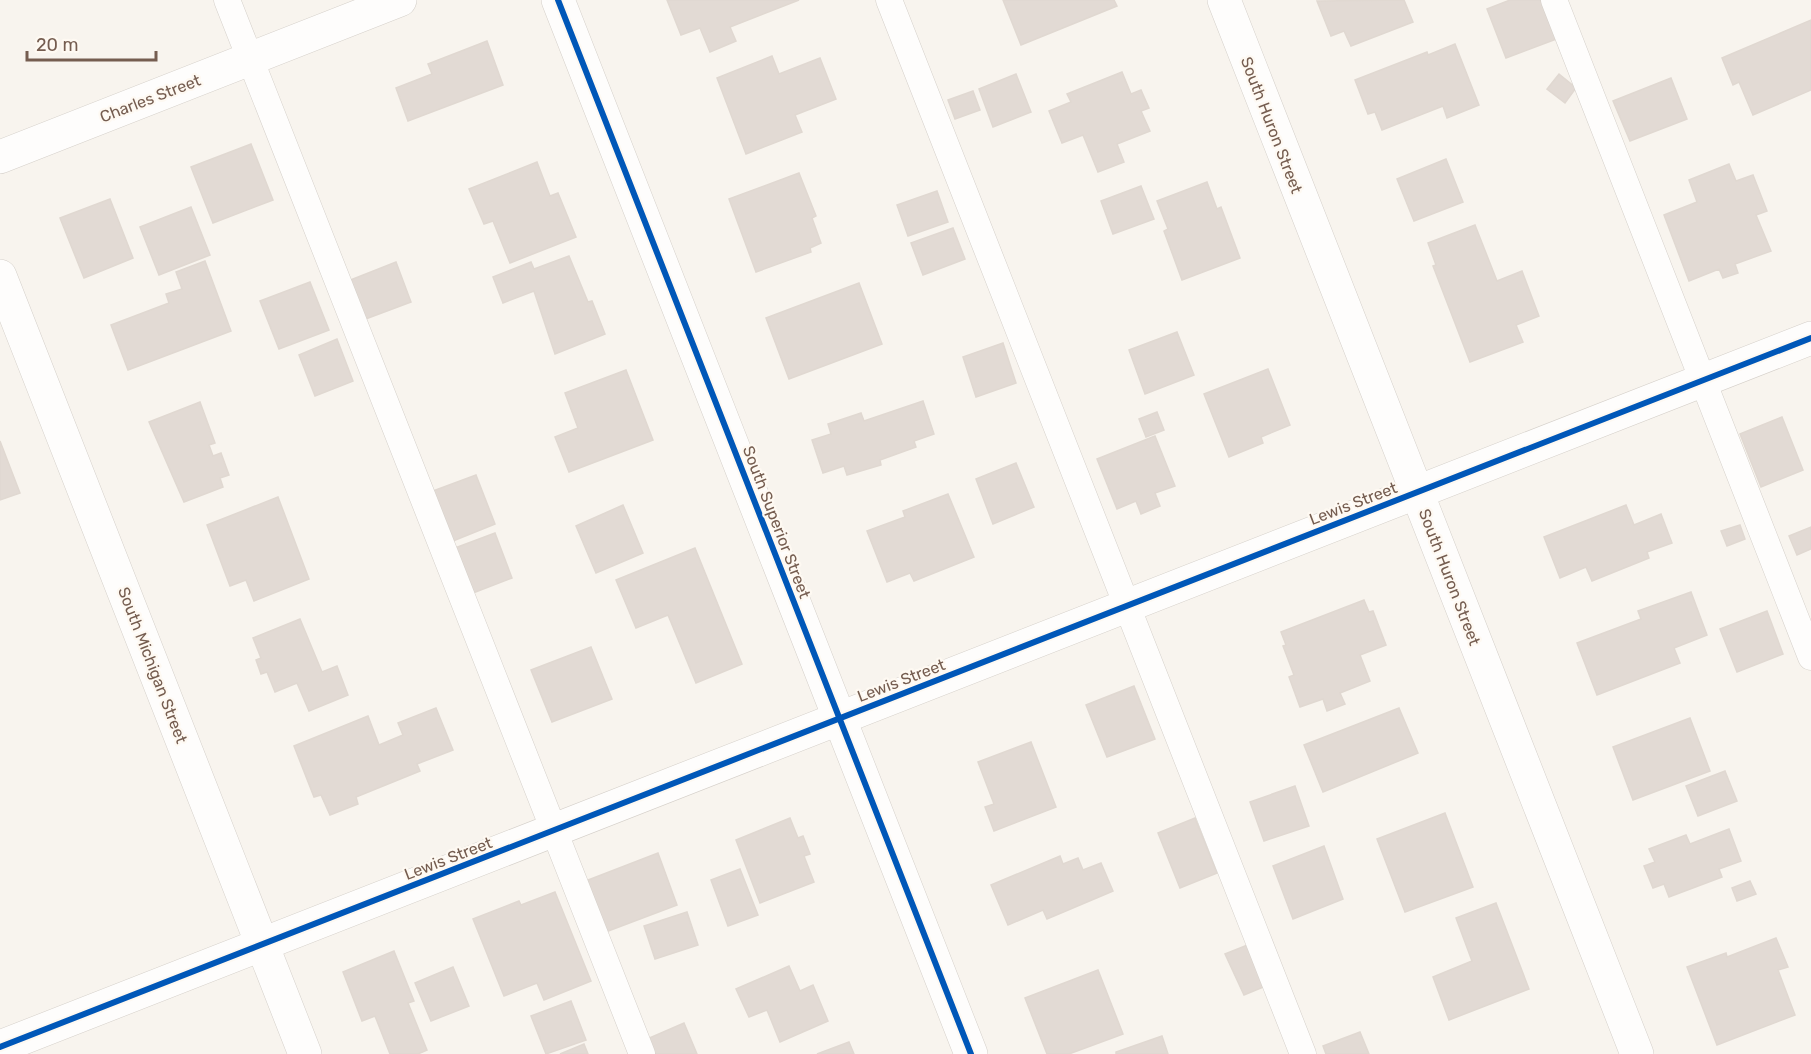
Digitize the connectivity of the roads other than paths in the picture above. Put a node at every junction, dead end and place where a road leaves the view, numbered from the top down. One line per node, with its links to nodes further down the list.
1 (227, 0): 7 (lane)
2 (400, 0): 7 (street, Charles Street)
3 (558, 0): 15 (street, South Superior Street)
4 (889, 0): 13 (lane)
5 (1224, 0): 12 (street, South Huron Street)
6 (1554, 0): 11 (lane)
7 (251, 58): 8 (street, Charles Street); 16 (lane)
8 (0, 157)
9 (0, 276): 17 (street, South Michigan Street)
10 (1811, 338): 11 (street, Lewis Street)
11 (1705, 380): 12 (street, Lewis Street); 14 (lane)
12 (1417, 492): 13 (street, Lewis Street); 23 (street, South Huron Street)
13 (1127, 605): 15 (street, Lewis Street); 22 (lane)
14 (1811, 657)
15 (840, 718): 16 (street, Lewis Street); 21 (street, South Superior Street)
16 (555, 831): 17 (street, Lewis Street); 20 (lane)
17 (263, 945): 18 (street, Lewis Street); 19 (street, South Michigan Street)
18 (0, 1047)
19 (305, 1054)
20 (642, 1054)
21 (971, 1054)
22 (1303, 1054)
23 (1637, 1054)

